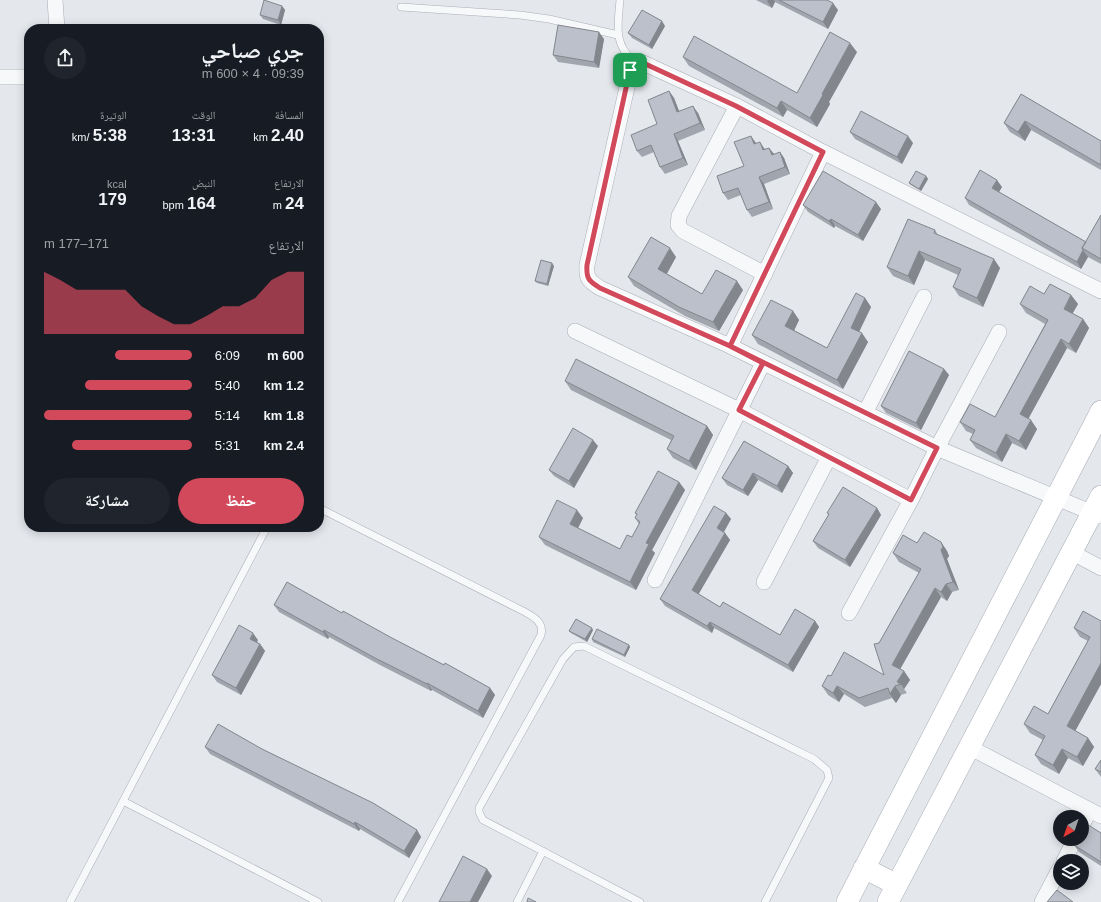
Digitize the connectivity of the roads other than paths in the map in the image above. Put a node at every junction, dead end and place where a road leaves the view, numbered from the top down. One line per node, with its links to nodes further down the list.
1 (55, 0): 4 (street)
2 (620, 0): 5 (lane)
3 (401, 6): 5 (lane)
4 (57, 24)
5 (618, 35): 6 (lane)
6 (634, 61): 9 (street); 16 (street)
7 (0, 77): 8 (street)
8 (24, 78)
9 (736, 106): 10 (street); 11 (street)
10 (823, 152): 11 (street); 12 (street)
11 (765, 274): 16 (street)
12 (1101, 291)
13 (924, 297): 20 (street)
14 (575, 331): 18 (street)
15 (998, 332): 21 (street)
16 (730, 346): 17 (street)
17 (763, 363): 18 (street); 20 (street)
18 (739, 410): 22 (street); 30 (street)
19 (1101, 411): 23 (street)
20 (865, 413): 21 (street)
21 (937, 448): 23 (street); 24 (street)
22 (829, 457): 24 (street); 31 (street)
23 (1057, 498): 25 (street); 37 (street)
24 (911, 500): 32 (street)
25 (1098, 508): 28 (street)
26 (324, 511): 42 (lane)
27 (264, 532): 34 (lane)
28 (1071, 552): 29 (street); 33 (street)
29 (1101, 568)
30 (655, 580)
31 (764, 582)
32 (849, 614)
33 (969, 747): 35 (street); 39 (street)
34 (123, 801): 40 (lane); 41 (lane)
35 (1095, 813)
36 (543, 851): 43 (lane); 44 (lane); 45 (lane)
37 (864, 868): 39 (street); 46 (street)
38 (1053, 881): 47 (street)
39 (892, 894)
40 (70, 902)
41 (318, 902)
42 (398, 902)
43 (517, 902)
44 (640, 902)
45 (765, 902)
46 (847, 902)
47 (1042, 902)

